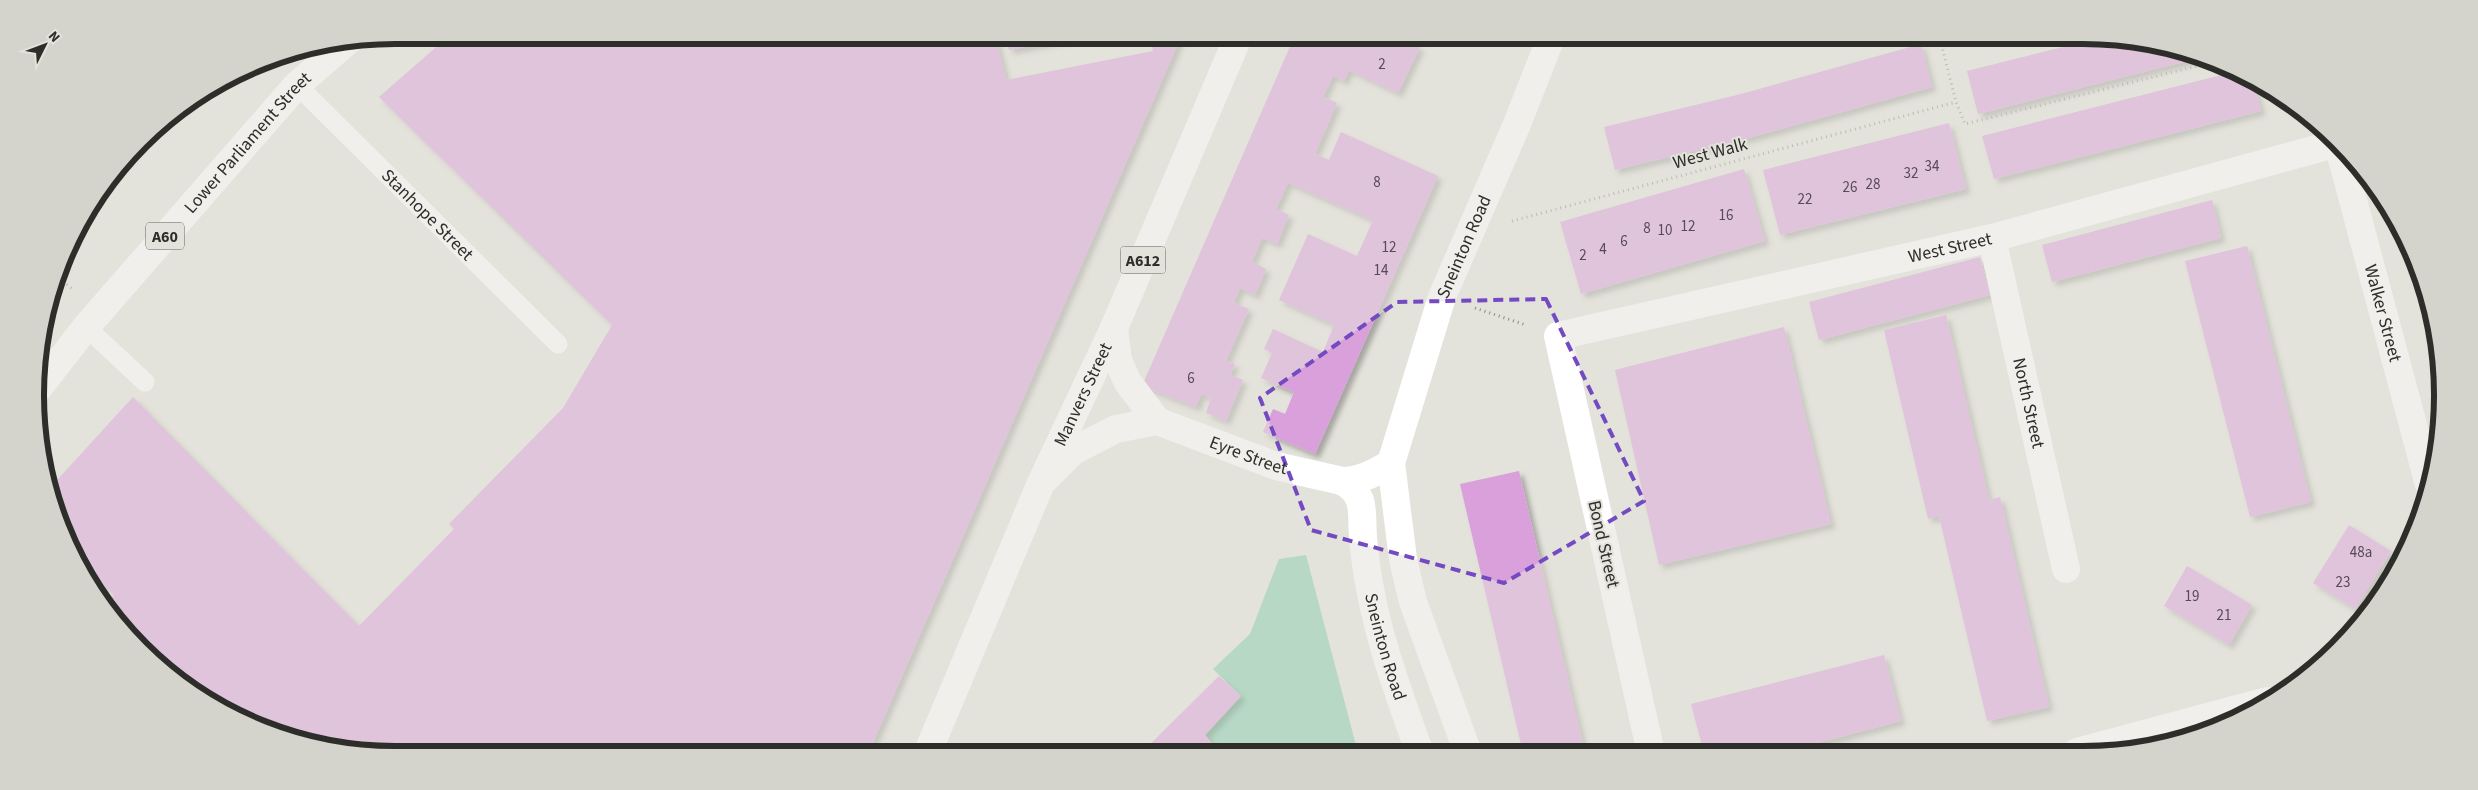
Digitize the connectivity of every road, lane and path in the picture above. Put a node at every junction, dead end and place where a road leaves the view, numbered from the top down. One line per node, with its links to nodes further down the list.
1 (1235, 44): 14 (main road, Manvers Street / A612)
2 (1548, 44): 10 (main road, Sneinton Road)
3 (1941, 44): 7 (path)
4 (340, 48): 6 (main road, Lower Parliament Street / A60)
5 (2203, 65): 7 (path)
6 (297, 86): 13 (main road, Lower Parliament Street / A60); 16 (lane, Stanhope Street)
7 (1956, 102): 10 (path, West Walk)
8 (2329, 145): 11 (main road, West Street)
9 (2342, 158): 21 (main road, Walker Street)
10 (1471, 233): 12 (main road, Sneinton Road)
11 (1992, 238): 15 (main road, West Street); 24 (main road, North Street)
12 (1442, 297): 15 (path); 20 (main road, Sneinton Road)
13 (86, 327): 17 (main road, Lower Parliament Street / A60); 18 (lane)
14 (1114, 328): 19 (main road); 23 (main road, Manvers Street / A612)
15 (1558, 336): 30 (main road, Bond Street)
16 (558, 344)
17 (45, 380)
18 (145, 382)
19 (1157, 421): 22 (main road, Eyre Street); 23 (main road)
20 (1391, 463): 22 (main road); 29 (main road, Sneinton Road)
21 (2426, 472)
22 (1342, 481): 28 (main road, Sneinton Road)
23 (1041, 483): 27 (main road, Manvers Street / A612)
24 (2066, 569)
25 (2241, 708): 26 (main road)
26 (2144, 741)
27 (930, 746)
28 (1418, 746)
29 (1465, 746)
30 (1649, 746)

